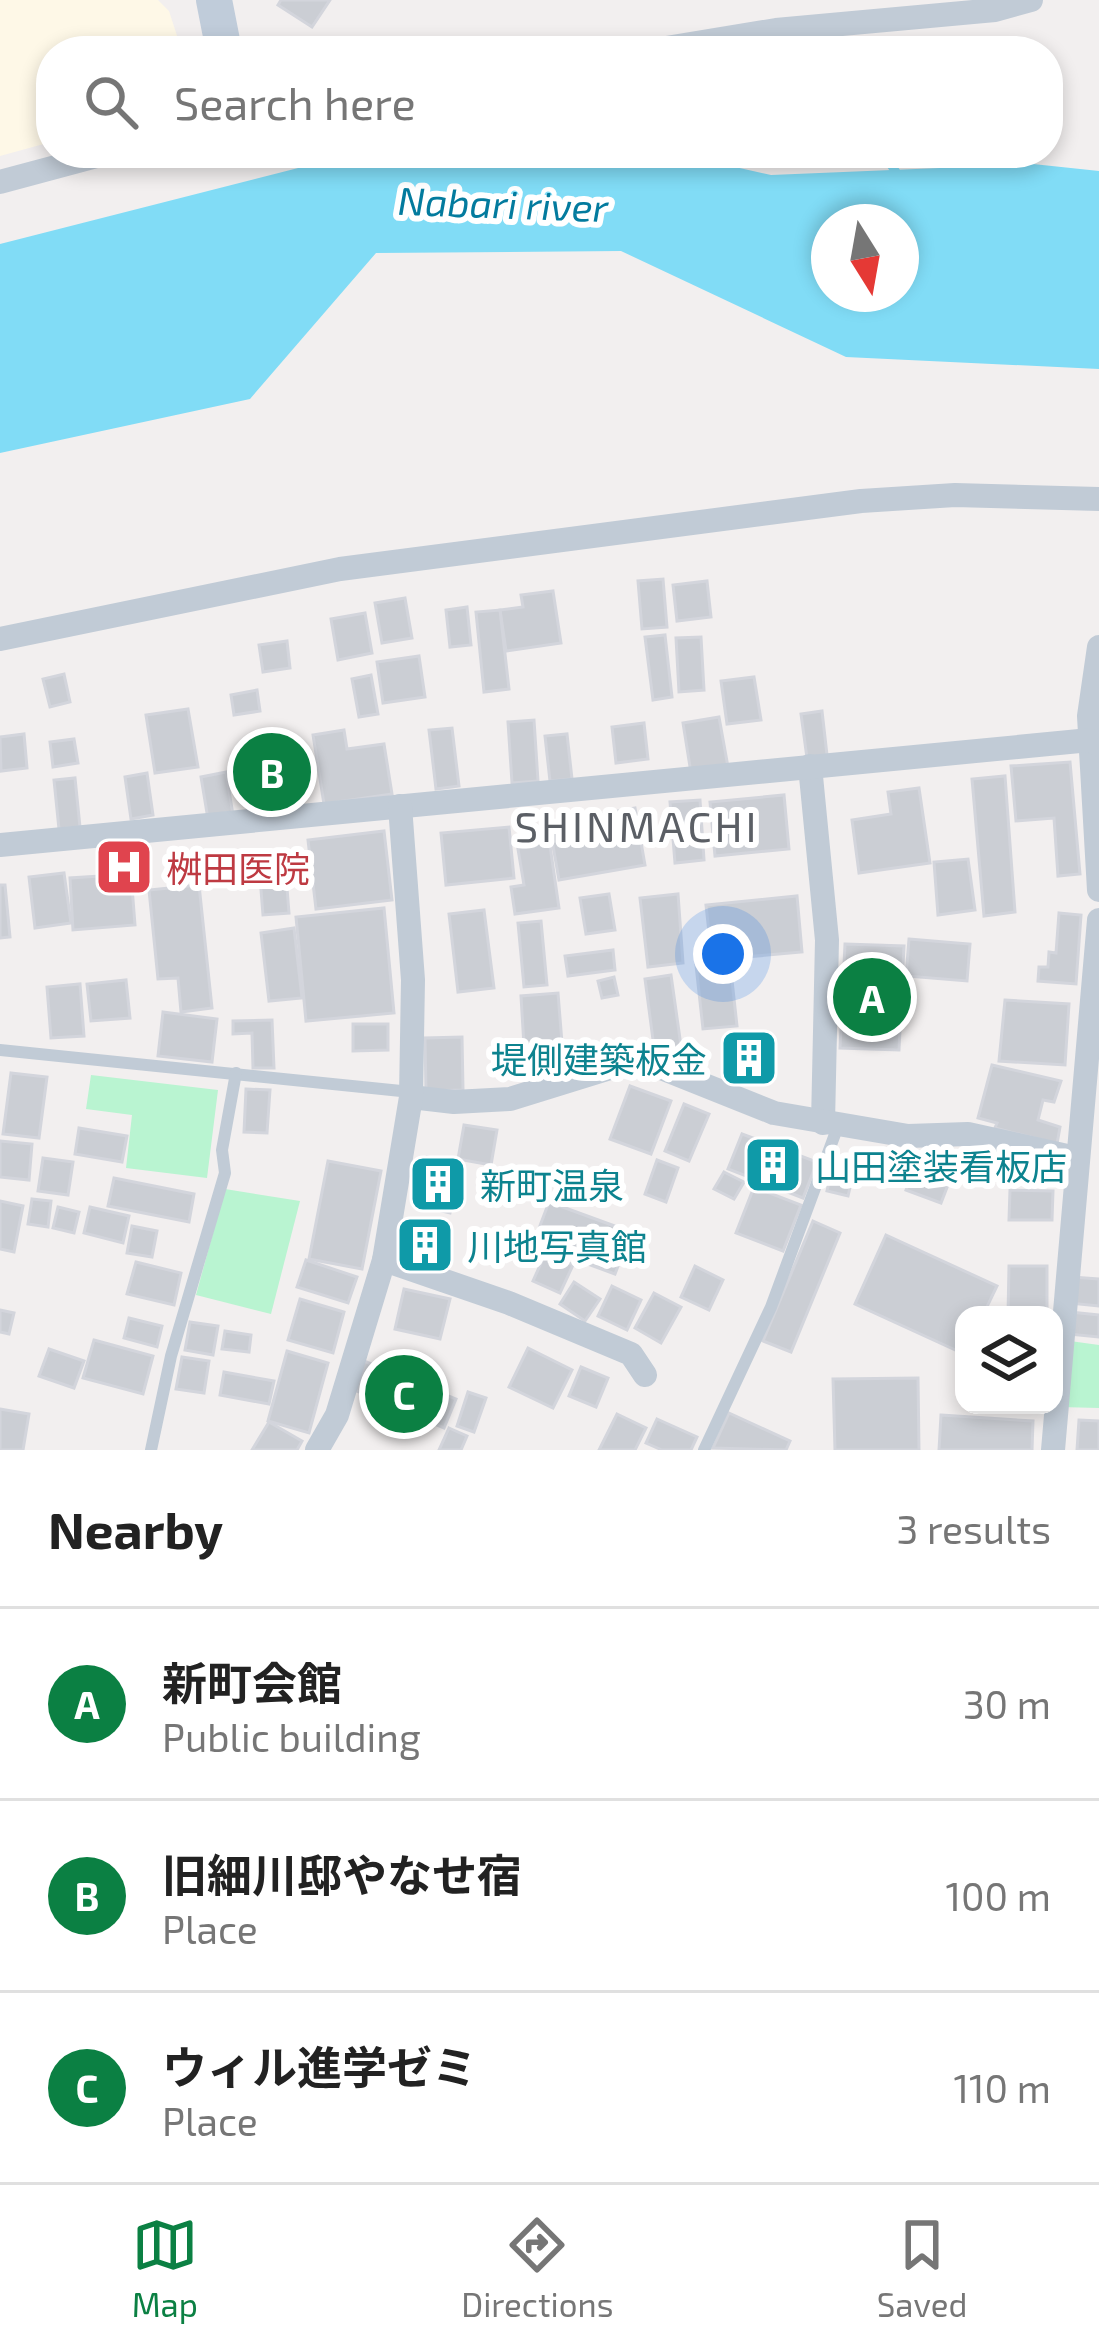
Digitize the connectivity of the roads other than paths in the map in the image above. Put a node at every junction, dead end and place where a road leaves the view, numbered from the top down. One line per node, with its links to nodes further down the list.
1 (214, 0): 3 (street)
2 (1031, 0): 4 (street)
3 (221, 36)
4 (739, 36)
5 (52, 168): 6 (street)
6 (0, 182)
7 (1099, 499): 8 (street)
8 (0, 639)
9 (1099, 647): 10 (street)
10 (1095, 742): 11 (street); 14 (street)
11 (810, 766): 12 (street); 19 (street)
12 (400, 806): 13 (street); 18 (street)
13 (0, 845)
14 (1099, 890)
15 (1099, 920): 20 (street)
16 (0, 1050): 17 (lane)
17 (236, 1073): 18 (lane); 23 (lane)
18 (411, 1095): 19 (street); 21 (street)
19 (831, 1125): 20 (street); 25 (lane)
20 (1076, 1158): 26 (street)
21 (384, 1260): 22 (street); 24 (street)
22 (645, 1376)
23 (151, 1450)
24 (317, 1450)
25 (704, 1450)
26 (1053, 1450)

